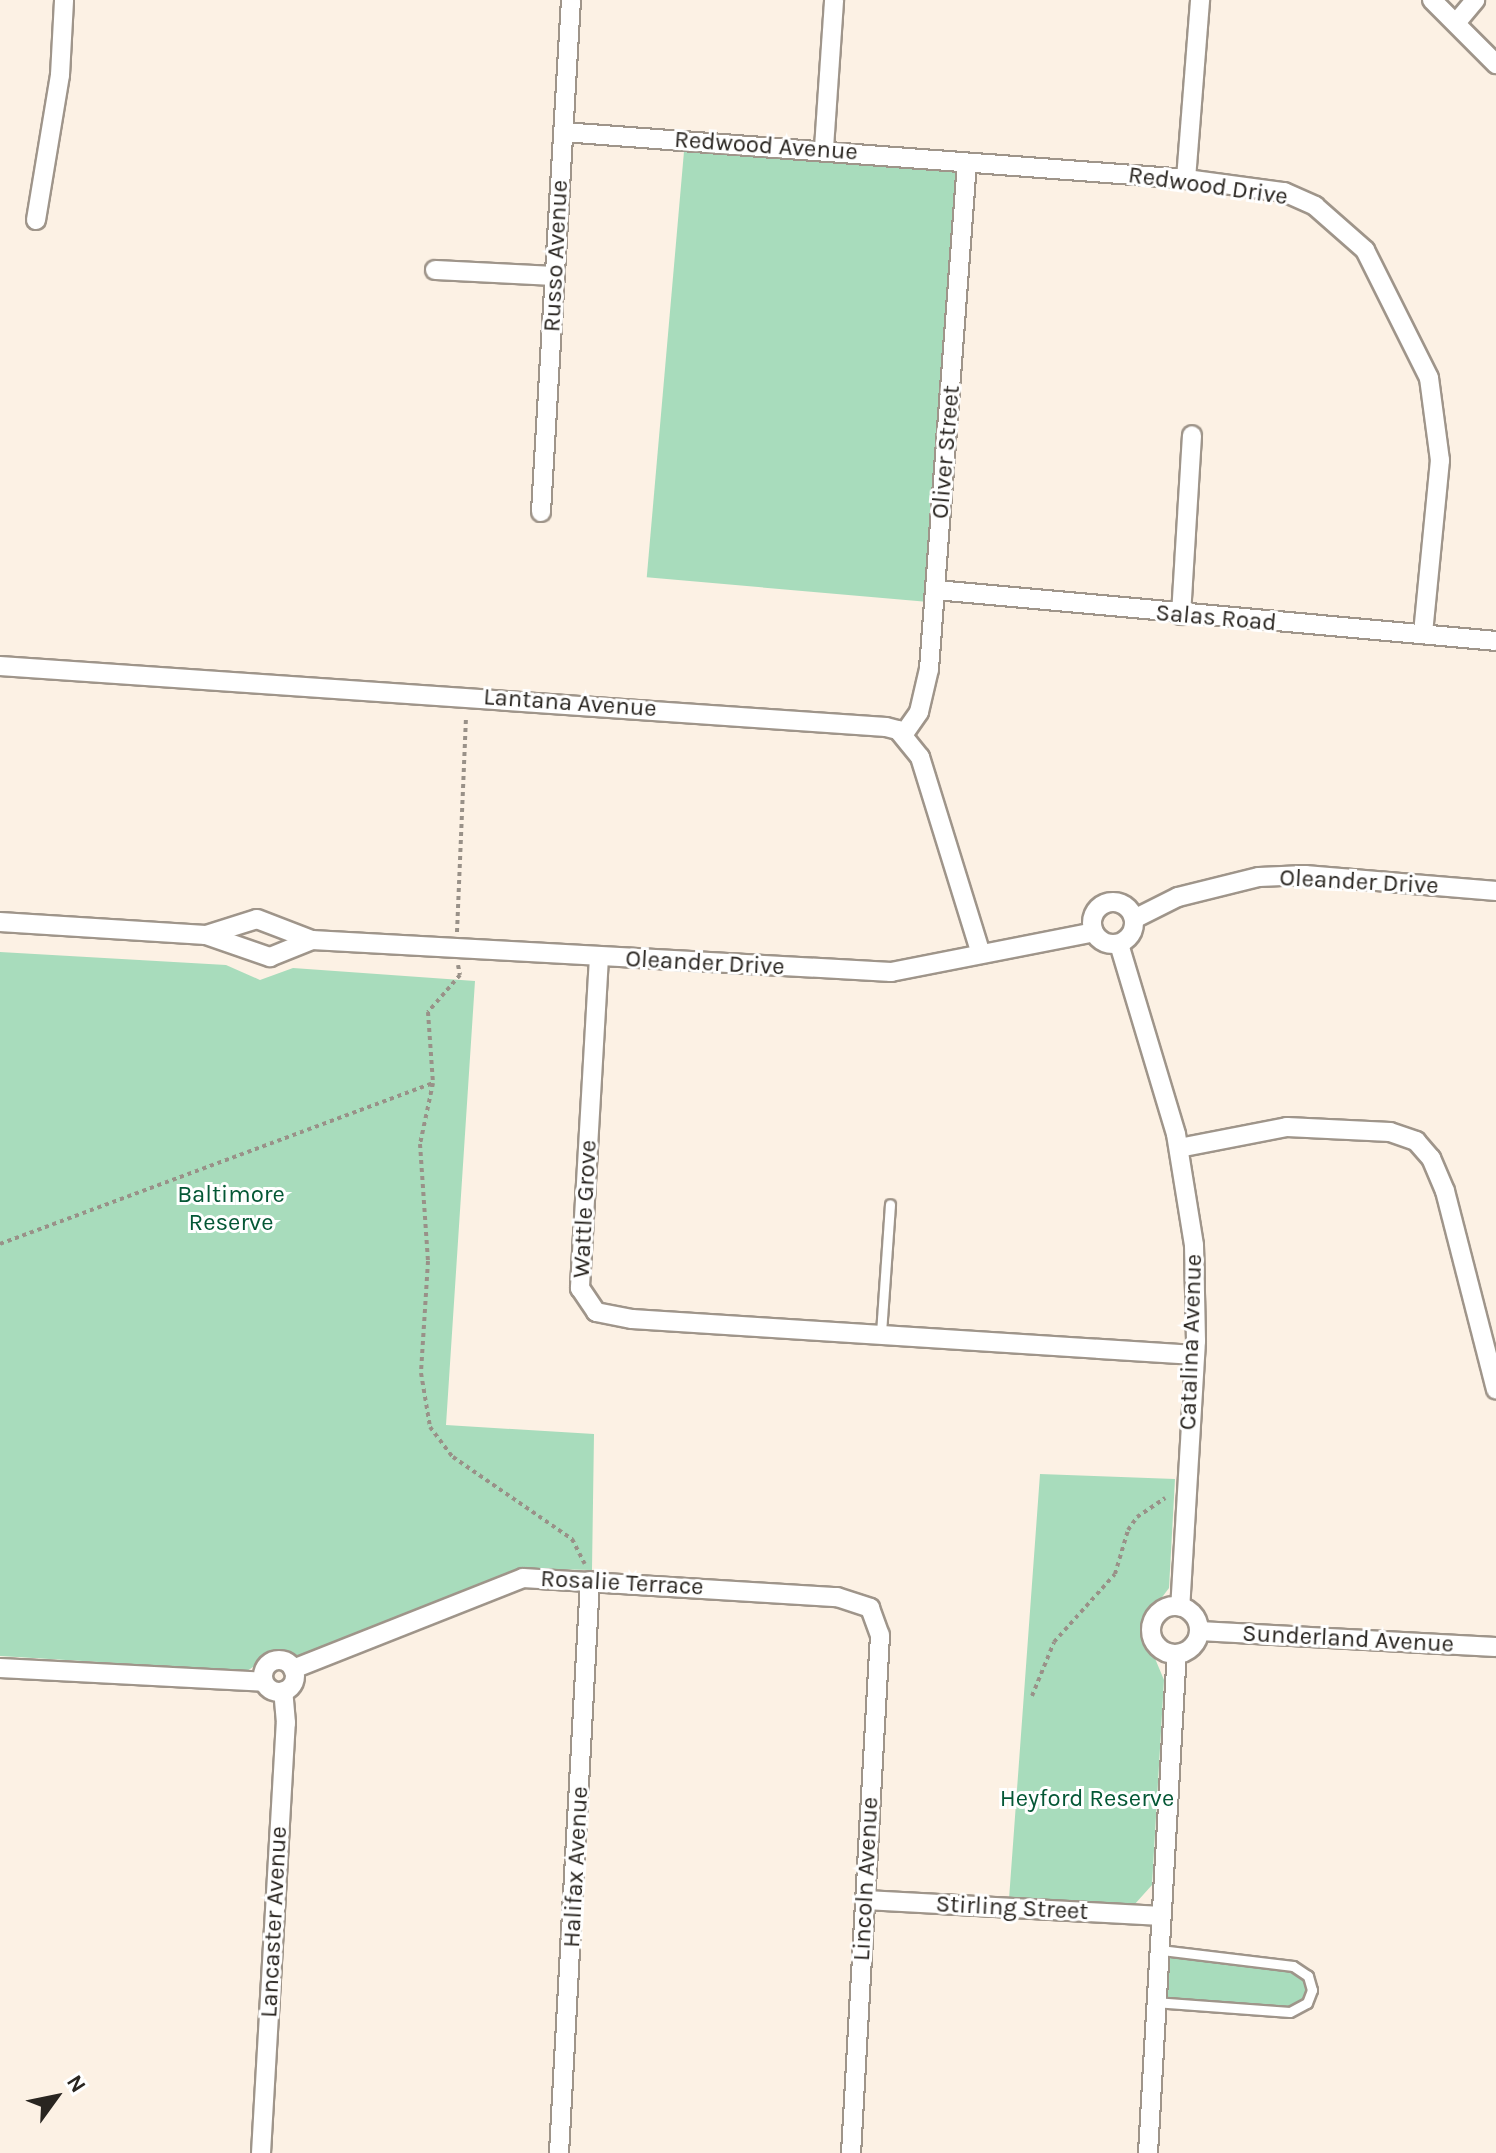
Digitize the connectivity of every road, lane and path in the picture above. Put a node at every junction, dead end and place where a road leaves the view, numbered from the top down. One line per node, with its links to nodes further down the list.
1 (64, 0): 13 (street)
2 (571, 0): 9 (street, Russo Avenue)
3 (834, 0): 10 (street)
4 (1200, 0): 12 (street)
5 (1432, 0): 7 (street)
6 (1475, 0): 7 (street)
7 (1456, 23): 8 (street)
8 (1496, 64)
9 (563, 132): 10 (street, Redwood Avenue); 15 (street, Russo Avenue)
10 (824, 148): 11 (street, Redwood Avenue)
11 (967, 163): 12 (street, Redwood Drive); 18 (street, Oliver Street)
12 (1186, 179): 20 (street, Redwood Drive)
13 (36, 220)
14 (435, 270): 15 (street)
15 (555, 276): 17 (street, Russo Avenue)
16 (1192, 435): 19 (street)
17 (541, 512)
18 (936, 590): 19 (street, Salas Road); 24 (street, Oliver Street)
19 (1181, 615): 20 (street, Salas Road)
20 (1423, 634): 21 (street, Salas Road)
21 (1496, 641)
22 (0, 666): 23 (street, Lantana Avenue)
23 (467, 695): 24 (street, Lantana Avenue); 32 (path)
24 (903, 735): 33 (street)
25 (1496, 891): 26 (street, Oleander Drive)
26 (1134, 919): 28 (street); 31 (street)
27 (0, 922): 29 (street, Oleander Drive)
28 (1094, 932): 31 (street); 33 (street, Oleander Drive)
29 (206, 935): 30 (street, Oleander Drive); 30 (street, Oleander Drive)
30 (312, 940): 32 (street, Oleander Drive)
31 (1119, 944): 36 (street, Catalina Avenue)
32 (456, 948): 34 (street, Oleander Drive); 35 (path)
33 (981, 954): 34 (street, Oleander Drive)
34 (599, 957): 39 (street, Wattle Grove)
35 (433, 1083): 38 (path); 43 (path)
36 (1179, 1148): 40 (street, Catalina Avenue); 41 (street)
37 (890, 1204): 39 (lane)
38 (0, 1244)
39 (881, 1333): 40 (street, Wattle Grove)
40 (1195, 1355): 44 (street, Catalina Avenue)
41 (1496, 1390)
42 (1165, 1498): 53 (path)
43 (590, 1581): 45 (street, Rosalie Terrace); 50 (street, Rosalie Terrace); 59 (street, Halifax Avenue)
44 (1180, 1607): 46 (street); 48 (street)
45 (870, 1608): 54 (street, Lincoln Avenue)
46 (1199, 1631): 47 (street, Sunderland Avenue); 48 (street)
47 (1496, 1647)
48 (1177, 1655): 55 (street)
49 (0, 1668): 51 (street)
50 (293, 1669): 51 (street); 52 (street)
51 (264, 1682): 52 (street)
52 (283, 1691): 58 (street, Lancaster Avenue)
53 (1032, 1696)
54 (865, 1900): 55 (street, Stirling Street); 60 (street, Lincoln Avenue)
55 (1158, 1916): 56 (street)
56 (1157, 1950): 57 (street); 57 (lane)
57 (1154, 2002): 61 (street)
58 (261, 2153)
59 (559, 2153)
60 (851, 2153)
61 (1148, 2153)

